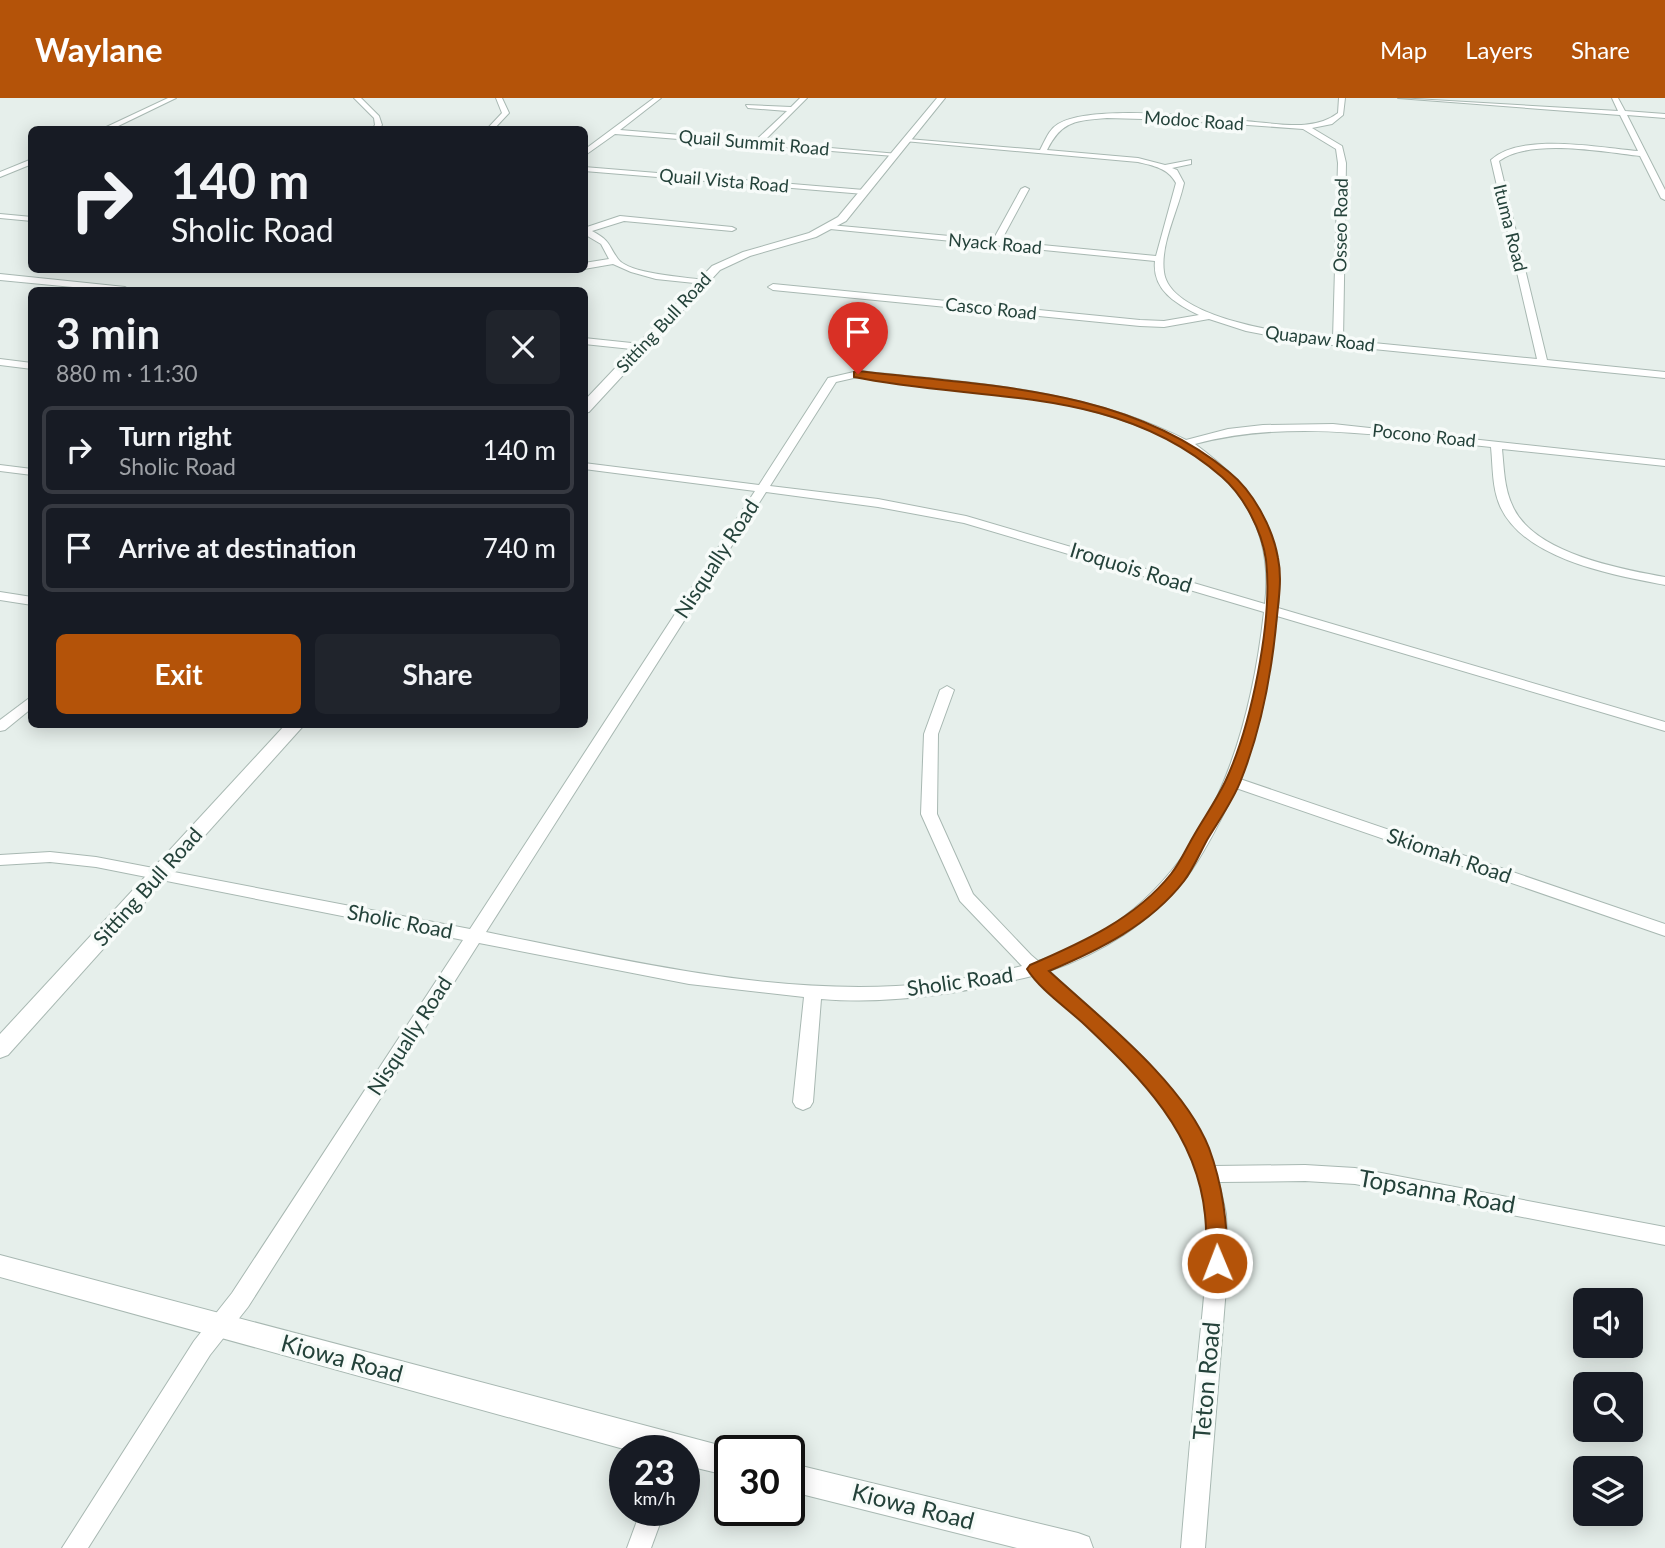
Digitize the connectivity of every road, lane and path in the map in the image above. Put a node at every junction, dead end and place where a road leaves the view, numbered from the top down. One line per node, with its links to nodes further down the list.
1 (173, 98): 16 (street)
2 (357, 98): 17 (street)
3 (499, 98): 18 (street)
4 (658, 98): 20 (street)
5 (804, 98): 11 (street)
6 (941, 98): 21 (street, Sitting Bull Road)
7 (1342, 98): 19 (street, Modoc Road)
8 (1401, 98): 13 (street)
9 (1615, 98): 13 (street)
10 (748, 106): 11 (street)
11 (793, 109): 22 (street)
12 (1065, 113): 15 (street)
13 (1623, 113): 14 (street); 28 (street)
14 (1665, 116)
15 (1080, 118): 19 (street, Modoc Road); 26 (street)
16 (112, 126)
17 (378, 126)
18 (493, 126)
19 (1306, 127): 56 (street, Osseo Road)
20 (614, 132): 22 (street, Quail Summit Road); 25 (street)
21 (908, 141): 26 (street); 27 (street, Sitting Bull Road)
22 (756, 144): 27 (street, Quail Summit Road)
23 (1501, 146): 24 (street)
24 (1511, 150): 28 (street); 59 (street, Ituma Road)
25 (588, 151)
26 (1043, 151): 31 (street)
27 (894, 154): 38 (street, Sitting Bull Road)
28 (1643, 154): 39 (street)
29 (1188, 162): 31 (street)
30 (28, 163): 34 (street)
31 (1165, 167): 47 (street, Quapaw Road)
32 (0, 169): 34 (street)
33 (588, 169): 38 (street, Quail Vista Road)
34 (10, 170): 35 (street); 36 (street)
35 (28, 172)
36 (0, 175)
37 (1025, 189): 46 (street)
38 (864, 192): 42 (street, Sitting Bull Road)
39 (1665, 198)
40 (0, 216): 41 (street)
41 (28, 219)
42 (830, 227): 46 (street, Nyack Road); 51 (street, Sitting Bull Road)
43 (732, 229): 44 (street)
44 (588, 230)
45 (588, 232): 48 (street)
46 (995, 244): 47 (street, Nyack Road)
47 (1161, 259): 54 (street, Quapaw Road)
48 (614, 261): 49 (street); 51 (street)
49 (588, 265)
50 (0, 277): 52 (street)
51 (701, 282): 57 (street, Sitting Bull Road)
52 (96, 287)
53 (773, 287): 54 (street, Casco Road)
54 (1209, 316): 56 (street, Quapaw Road)
55 (588, 341): 57 (street)
56 (1338, 342): 59 (street, Quapaw Road)
57 (641, 347): 63 (street, Sitting Bull Road)
58 (0, 362): 60 (street)
59 (1543, 363): 61 (street, Quapaw Road)
60 (28, 366)
61 (1665, 375)
62 (832, 380): 64 (street, Sholic Road); 70 (street, Nisqually Road)
63 (588, 405)
64 (1184, 444): 65 (street, Pocono Road); 74 (street, Sholic Road)
65 (1496, 444): 66 (street, Pocono Road); 71 (street)
66 (1665, 463)
67 (588, 466): 70 (street, Iroquois Road)
68 (0, 468): 69 (street)
69 (28, 472)
70 (762, 488): 74 (street, Iroquois Road); 84 (street, Nisqually Road)
71 (1665, 581)
72 (0, 596): 73 (street)
73 (28, 600)
74 (1271, 610): 78 (street, Iroquois Road); 80 (street, Sholic Road)
75 (947, 690): 85 (street, Teton Road)
76 (28, 703): 77 (street)
77 (0, 727)
78 (1665, 727)
79 (292, 728): 82 (street, Sitting Bull Road)
80 (1233, 782): 83 (street, Skiomah Road); 85 (street, Sholic Road)
81 (0, 860): 82 (street, Sholic Road)
82 (160, 874): 84 (street, Sholic Road); 87 (street, Sitting Bull Road)
83 (1665, 930)
84 (474, 936): 86 (street, Sholic Road); 92 (street, Nisqually Road)
85 (1036, 969): 86 (street, Sholic Road); 89 (street, Teton Road)
86 (813, 992): 88 (street)
87 (0, 1049)
88 (803, 1102)
89 (1207, 1174): 90 (street, Topsanna Road); 99 (street, Teton Road)
90 (1665, 1237)
91 (0, 1266): 92 (street, Kiowa Road)
92 (219, 1325): 93 (street, Kiowa Road); 96 (street, Nisqually Road)
93 (624, 1435)
94 (805, 1481): 98 (street, Kiowa Road)
95 (647, 1526): 97 (street)
96 (74, 1548)
97 (639, 1548)
98 (1078, 1548)
99 (1194, 1548)

